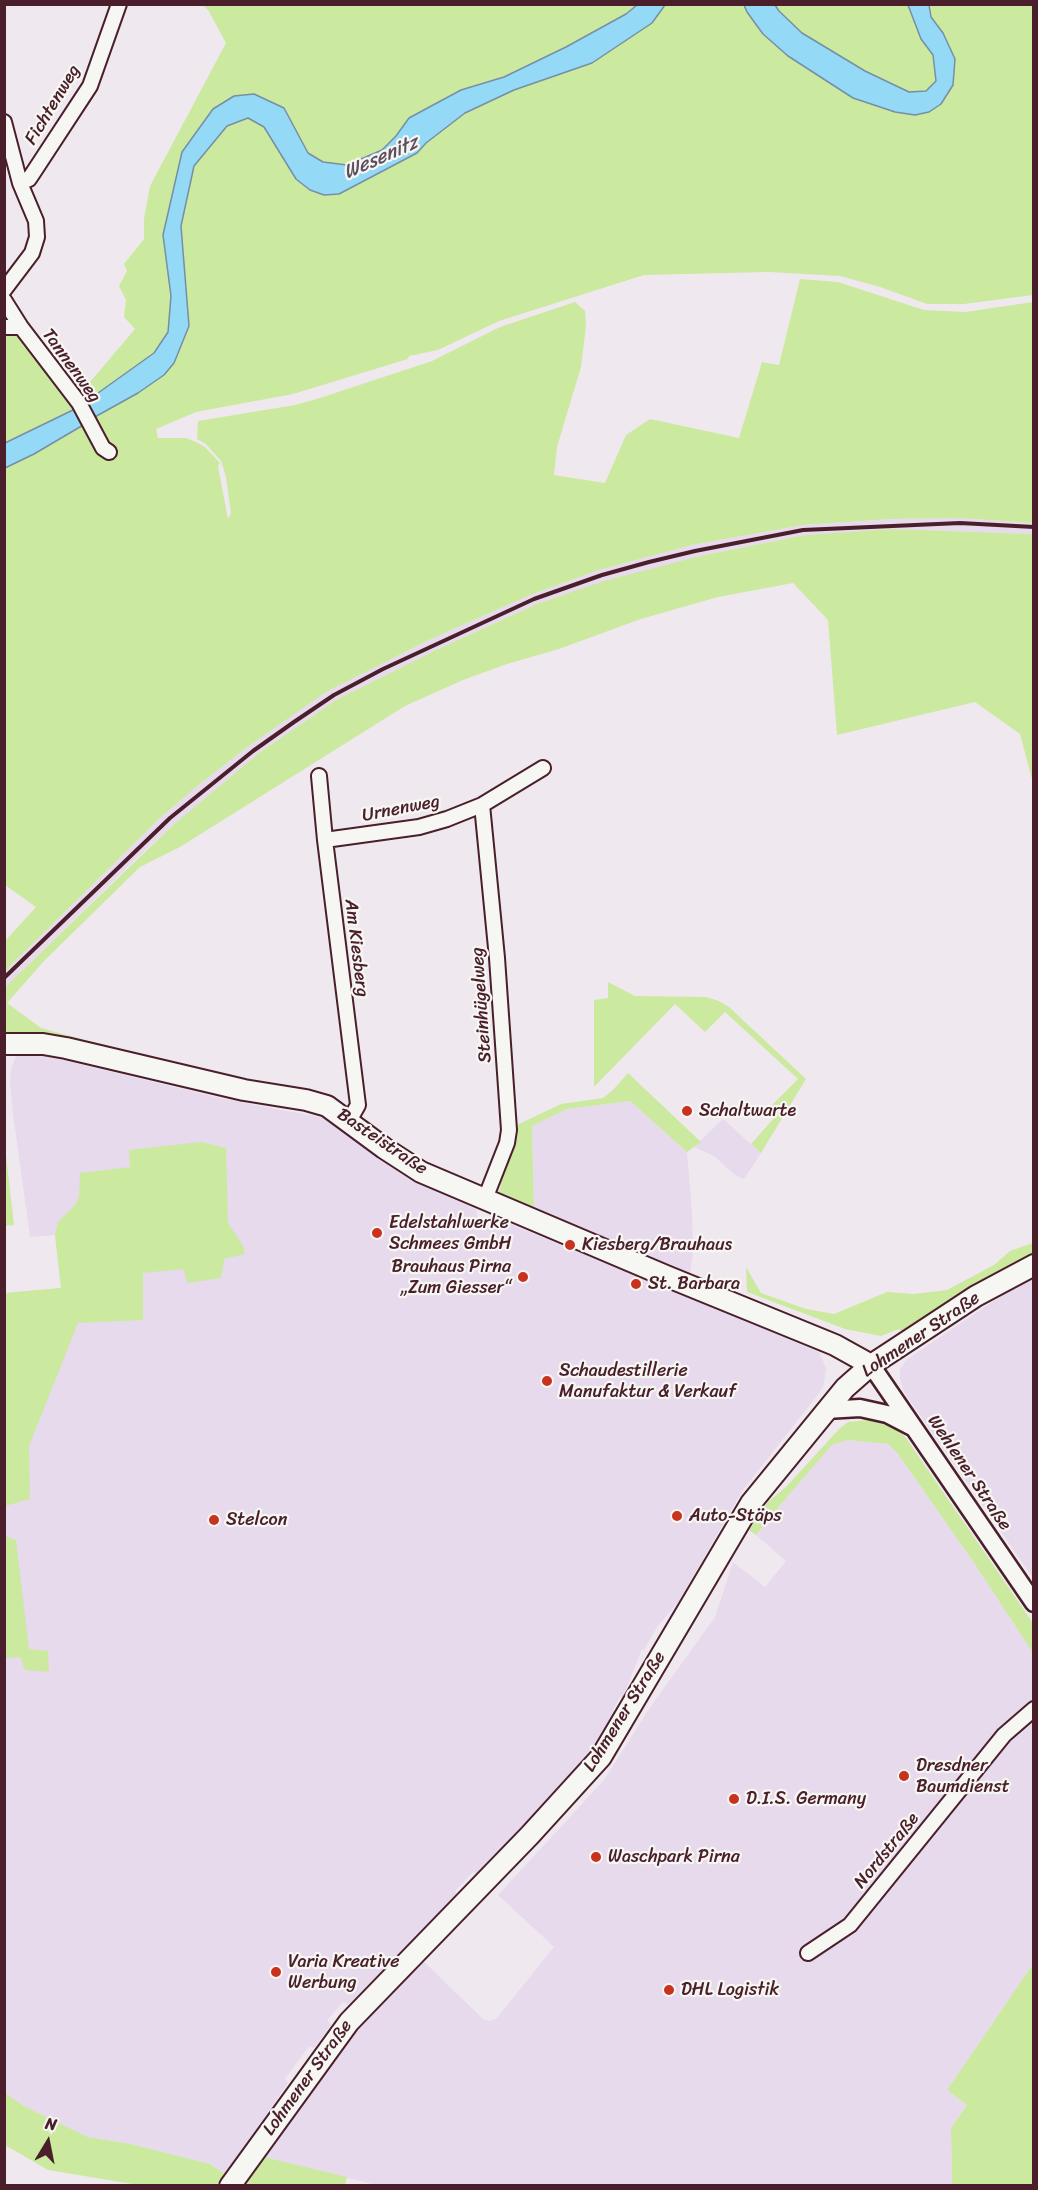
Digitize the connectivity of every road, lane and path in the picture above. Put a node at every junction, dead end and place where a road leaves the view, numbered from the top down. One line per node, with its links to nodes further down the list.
1 (119, 4): 3 (street, Fichtenweg)
2 (4, 122): 3 (street)
3 (20, 183): 4 (street)
4 (5, 285)
5 (4, 300): 7 (street, Tannenweg)
6 (4, 327): 7 (street)
7 (21, 327): 8 (street, Tannenweg)
8 (109, 452)
9 (543, 768): 11 (street, Urnenweg)
10 (319, 776): 12 (street, Am Kiesberg)
11 (482, 805): 12 (street, Urnenweg); 15 (street, Steinhügelweg)
12 (325, 840): 14 (street, Am Kiesberg)
13 (4, 1044): 14 (main road, Basteistraße)
14 (350, 1121): 15 (main road, Basteistraße)
15 (485, 1199): 17 (main road, Basteistraße)
16 (1034, 1265): 17 (main road, Lohmener Straße)
17 (872, 1365): 18 (main road, Lohmener Straße); 19 (street, Wehlener Straße)
18 (826, 1410): 19 (street); 23 (main road, Lohmener Straße)
19 (915, 1429): 20 (street, Wehlener Straße)
20 (1034, 1603)
21 (1034, 1709): 22 (street, Nordstraße)
22 (808, 1953)
23 (230, 2186)

